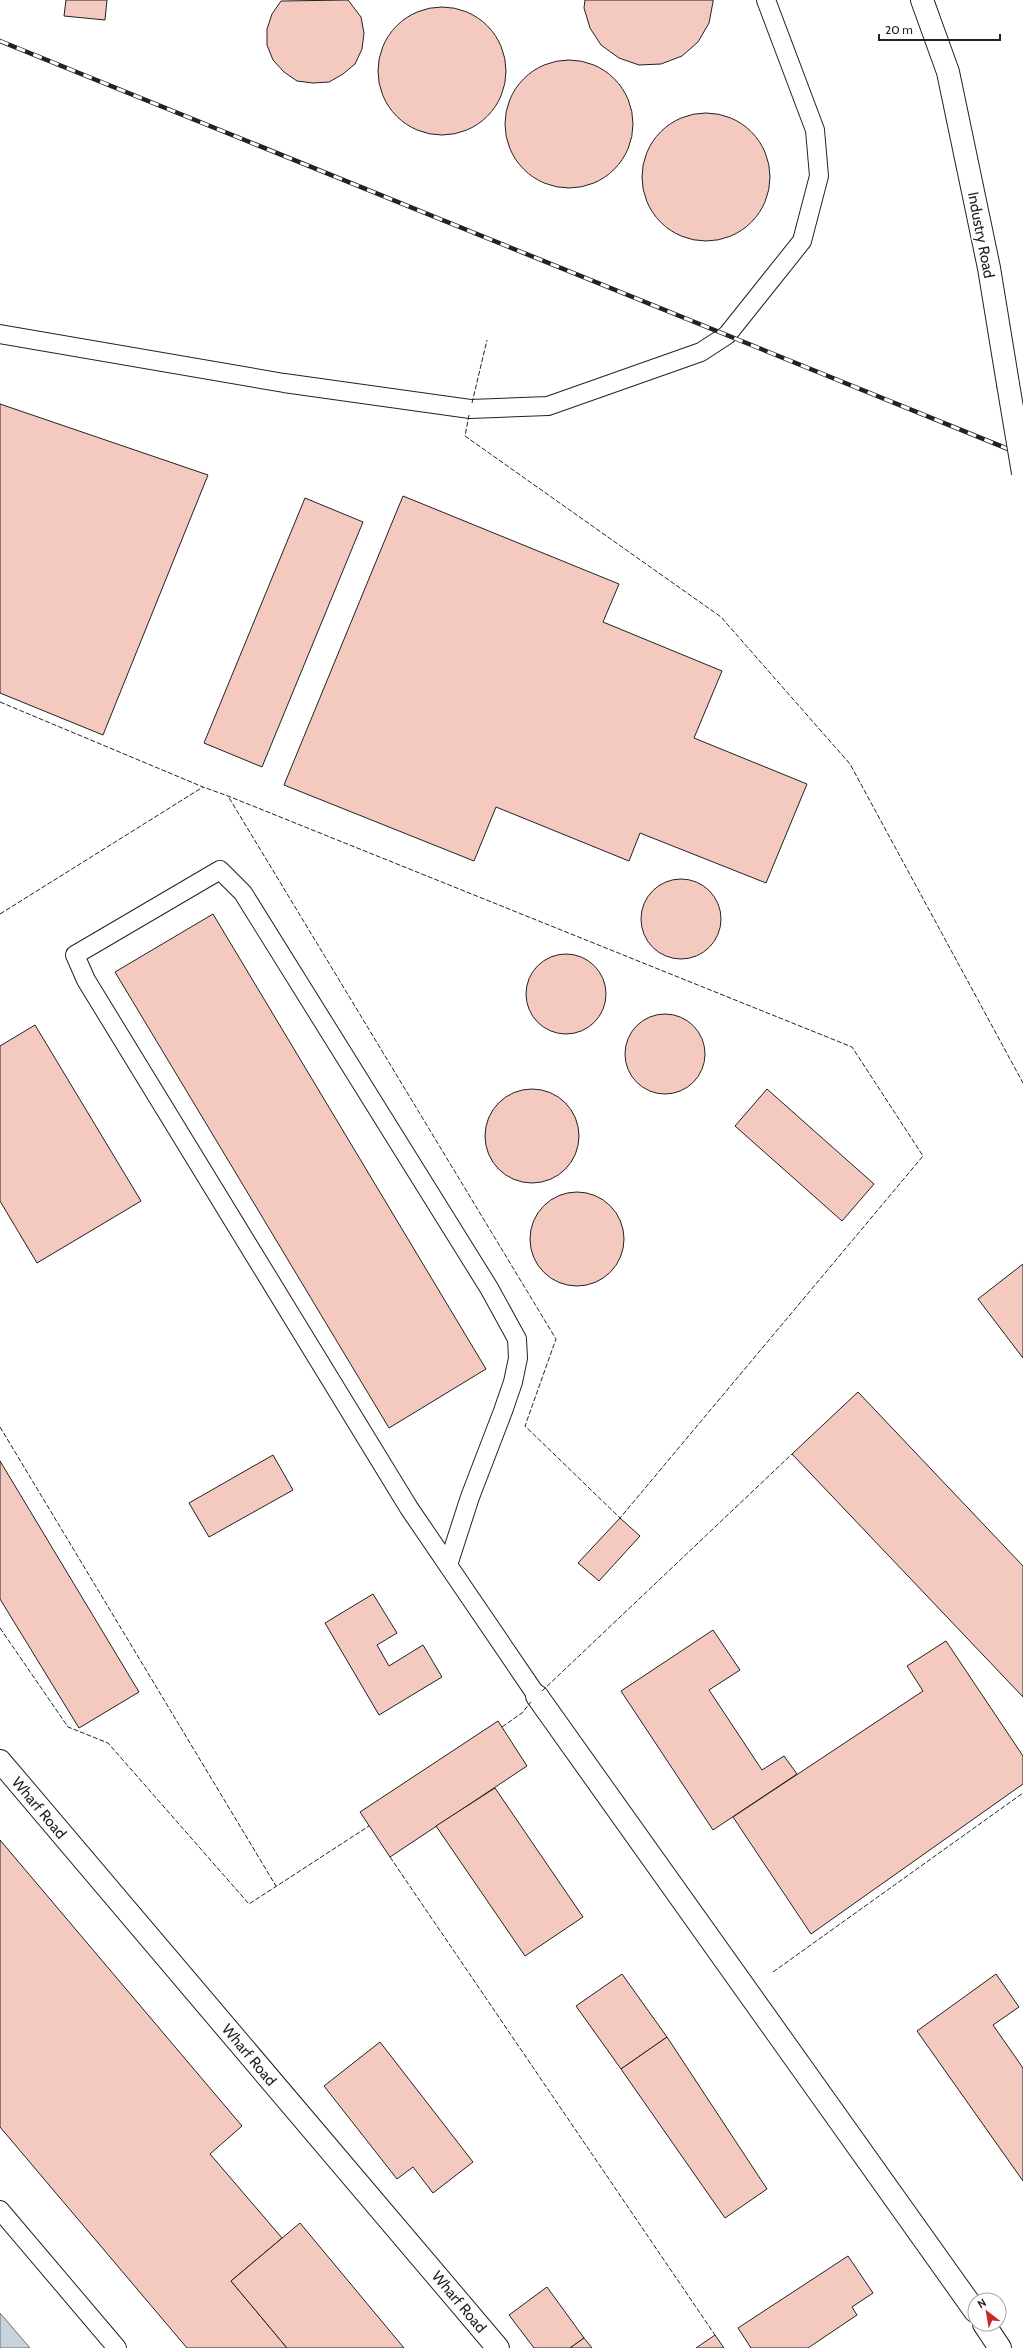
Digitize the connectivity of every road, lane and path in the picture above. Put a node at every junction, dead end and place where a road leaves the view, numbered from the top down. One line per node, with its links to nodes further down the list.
1 (766, 0): 3 (lane)
2 (922, 0): 4 (street, Industry Road, bridge)
3 (0, 334)
4 (1023, 473)
5 (448, 1565): 5 (lane); 6 (lane)
6 (537, 1696): 9 (street)
7 (0, 1761): 12 (street, Wharf Road)
8 (0, 2210): 11 (lane)
9 (967, 2300)
10 (989, 2332): 13 (street)
11 (117, 2348)
12 (498, 2348)
13 (1000, 2348)

